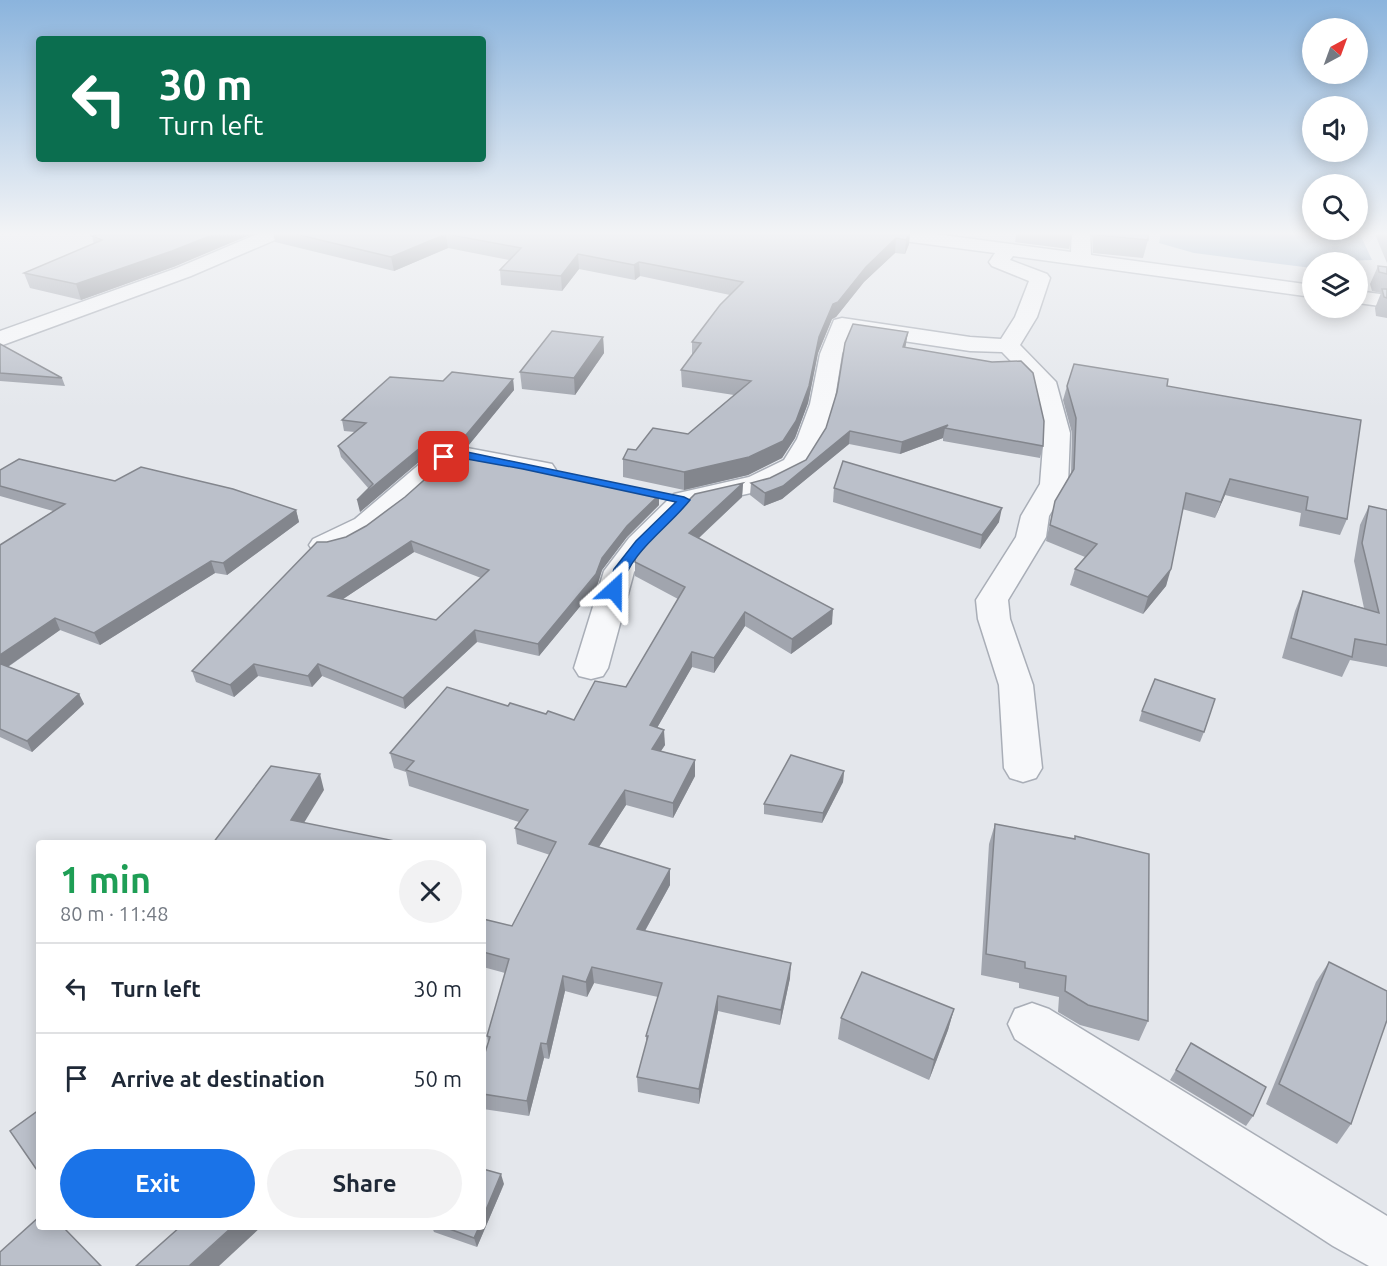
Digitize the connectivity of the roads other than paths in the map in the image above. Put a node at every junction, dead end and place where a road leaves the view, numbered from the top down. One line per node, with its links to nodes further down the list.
1 (132, 291): 5 (street)
2 (1035, 291): 6 (street)
3 (1368, 298): 4 (street)
4 (1387, 301)
5 (0, 339)
6 (1008, 346): 9 (street); 12 (street)
7 (568, 476): 10 (street)
8 (649, 493): 9 (street)
9 (684, 500): 11 (street)
10 (324, 545)
11 (591, 668)
12 (1023, 768)
13 (1032, 1024): 14 (street)
14 (1387, 1246)

